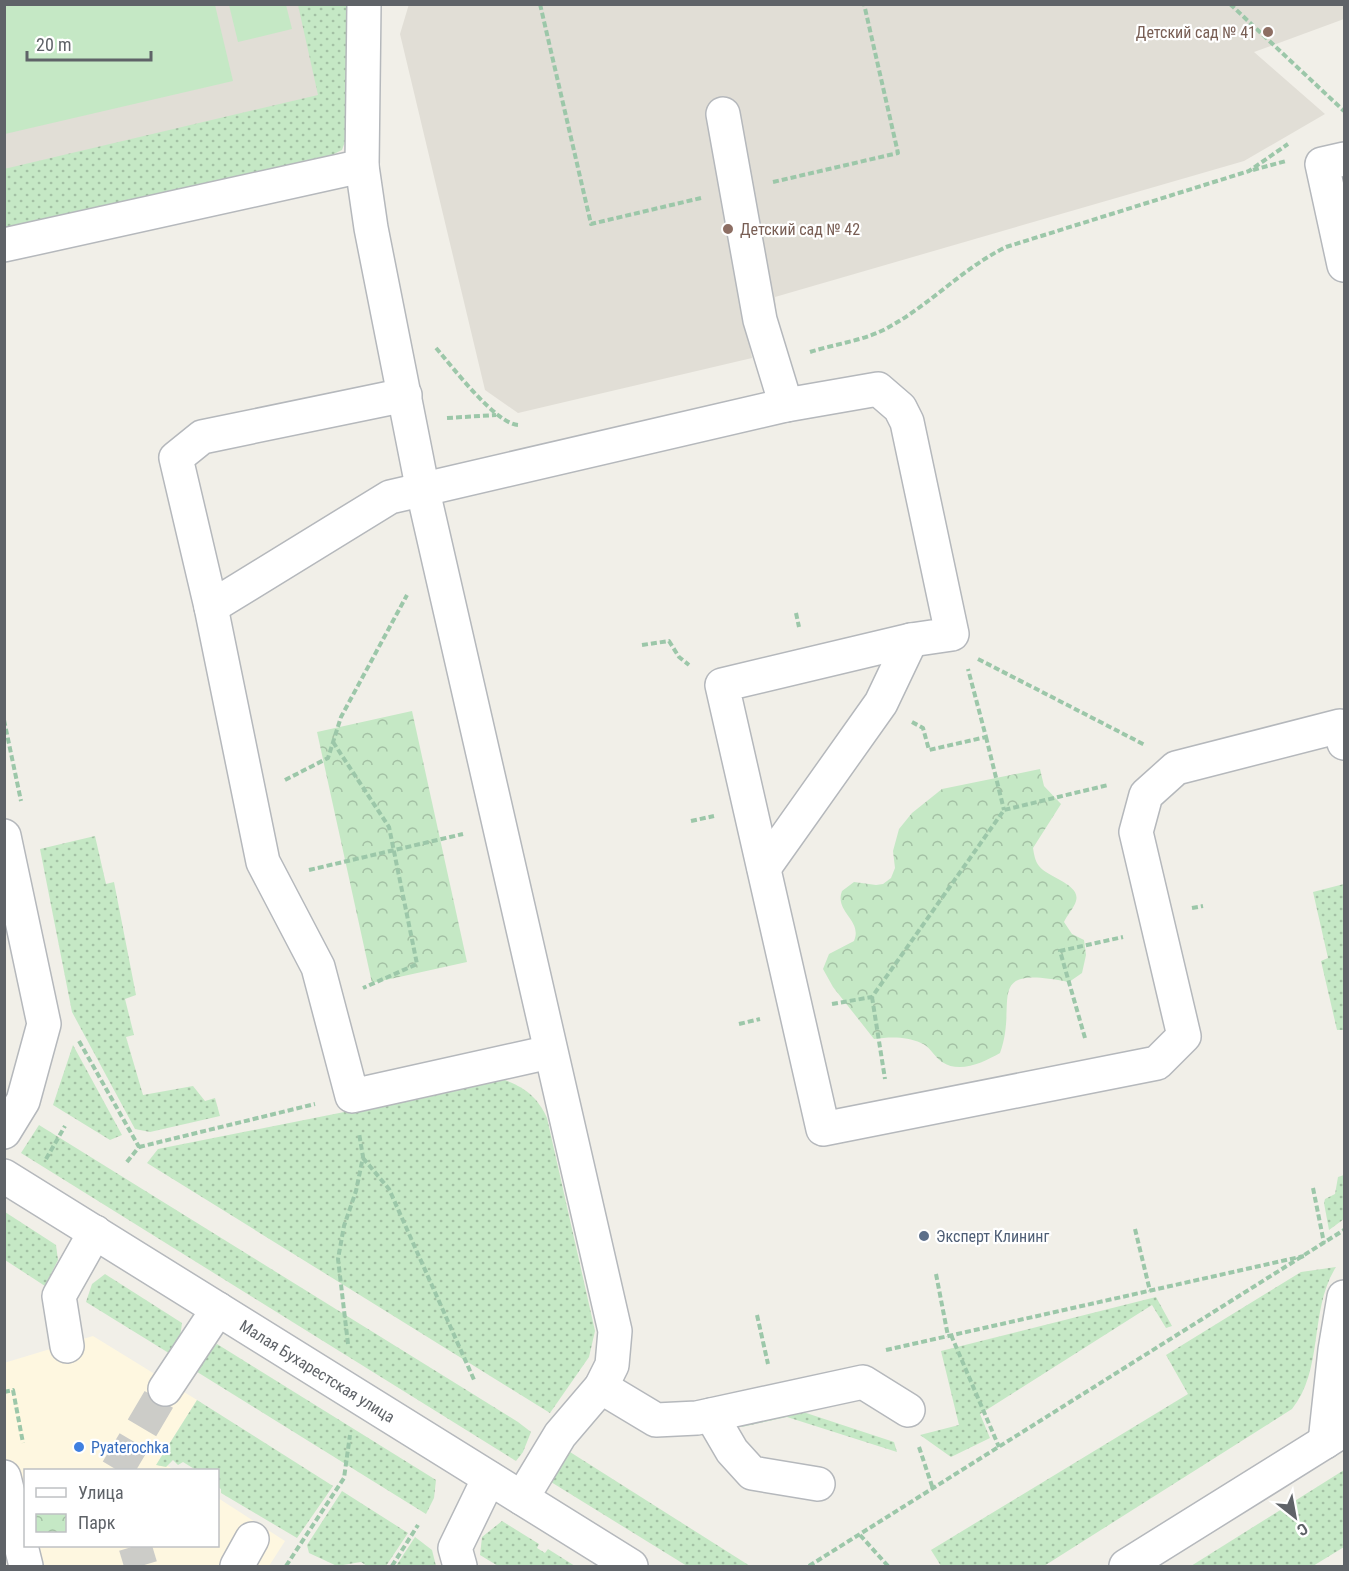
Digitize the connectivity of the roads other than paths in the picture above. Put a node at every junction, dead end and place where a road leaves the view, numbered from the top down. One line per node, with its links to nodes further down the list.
1 (364, 4): 4 (street)
2 (723, 114): 7 (street)
3 (1344, 159): 6 (street)
4 (362, 166): 5 (street); 8 (street)
5 (4, 244)
6 (1344, 265)
7 (786, 405): 9 (street); 11 (street)
8 (408, 409): 9 (street); 10 (street)
9 (423, 491): 10 (street); 15 (street)
10 (212, 607): 15 (street)
11 (911, 640): 14 (street); 14 (street)
12 (1343, 731): 14 (street)
13 (4, 836): 16 (street)
14 (764, 868)
15 (550, 1052): 22 (street)
16 (4, 1132)
17 (4, 1176): 18 (street, Малая Бухарестская улица)
18 (95, 1232): 20 (street, Малая Бухарестская улица); 21 (street)
19 (1344, 1297): 26 (street)
20 (218, 1309): 23 (street); 28 (street, Малая Бухарестская улица)
21 (67, 1346)
22 (601, 1387): 25 (street); 30 (street)
23 (165, 1389)
24 (908, 1410): 25 (street)
25 (711, 1415): 29 (street)
26 (1335, 1436): 34 (street)
27 (4, 1477): 31 (street)
28 (489, 1478): 30 (street, Малая Бухарестская улица); 32 (street)
29 (818, 1484)
30 (522, 1498): 33 (street, Малая Бухарестская улица)
31 (26, 1566)
32 (460, 1566)
33 (632, 1566)
34 (1126, 1566)

